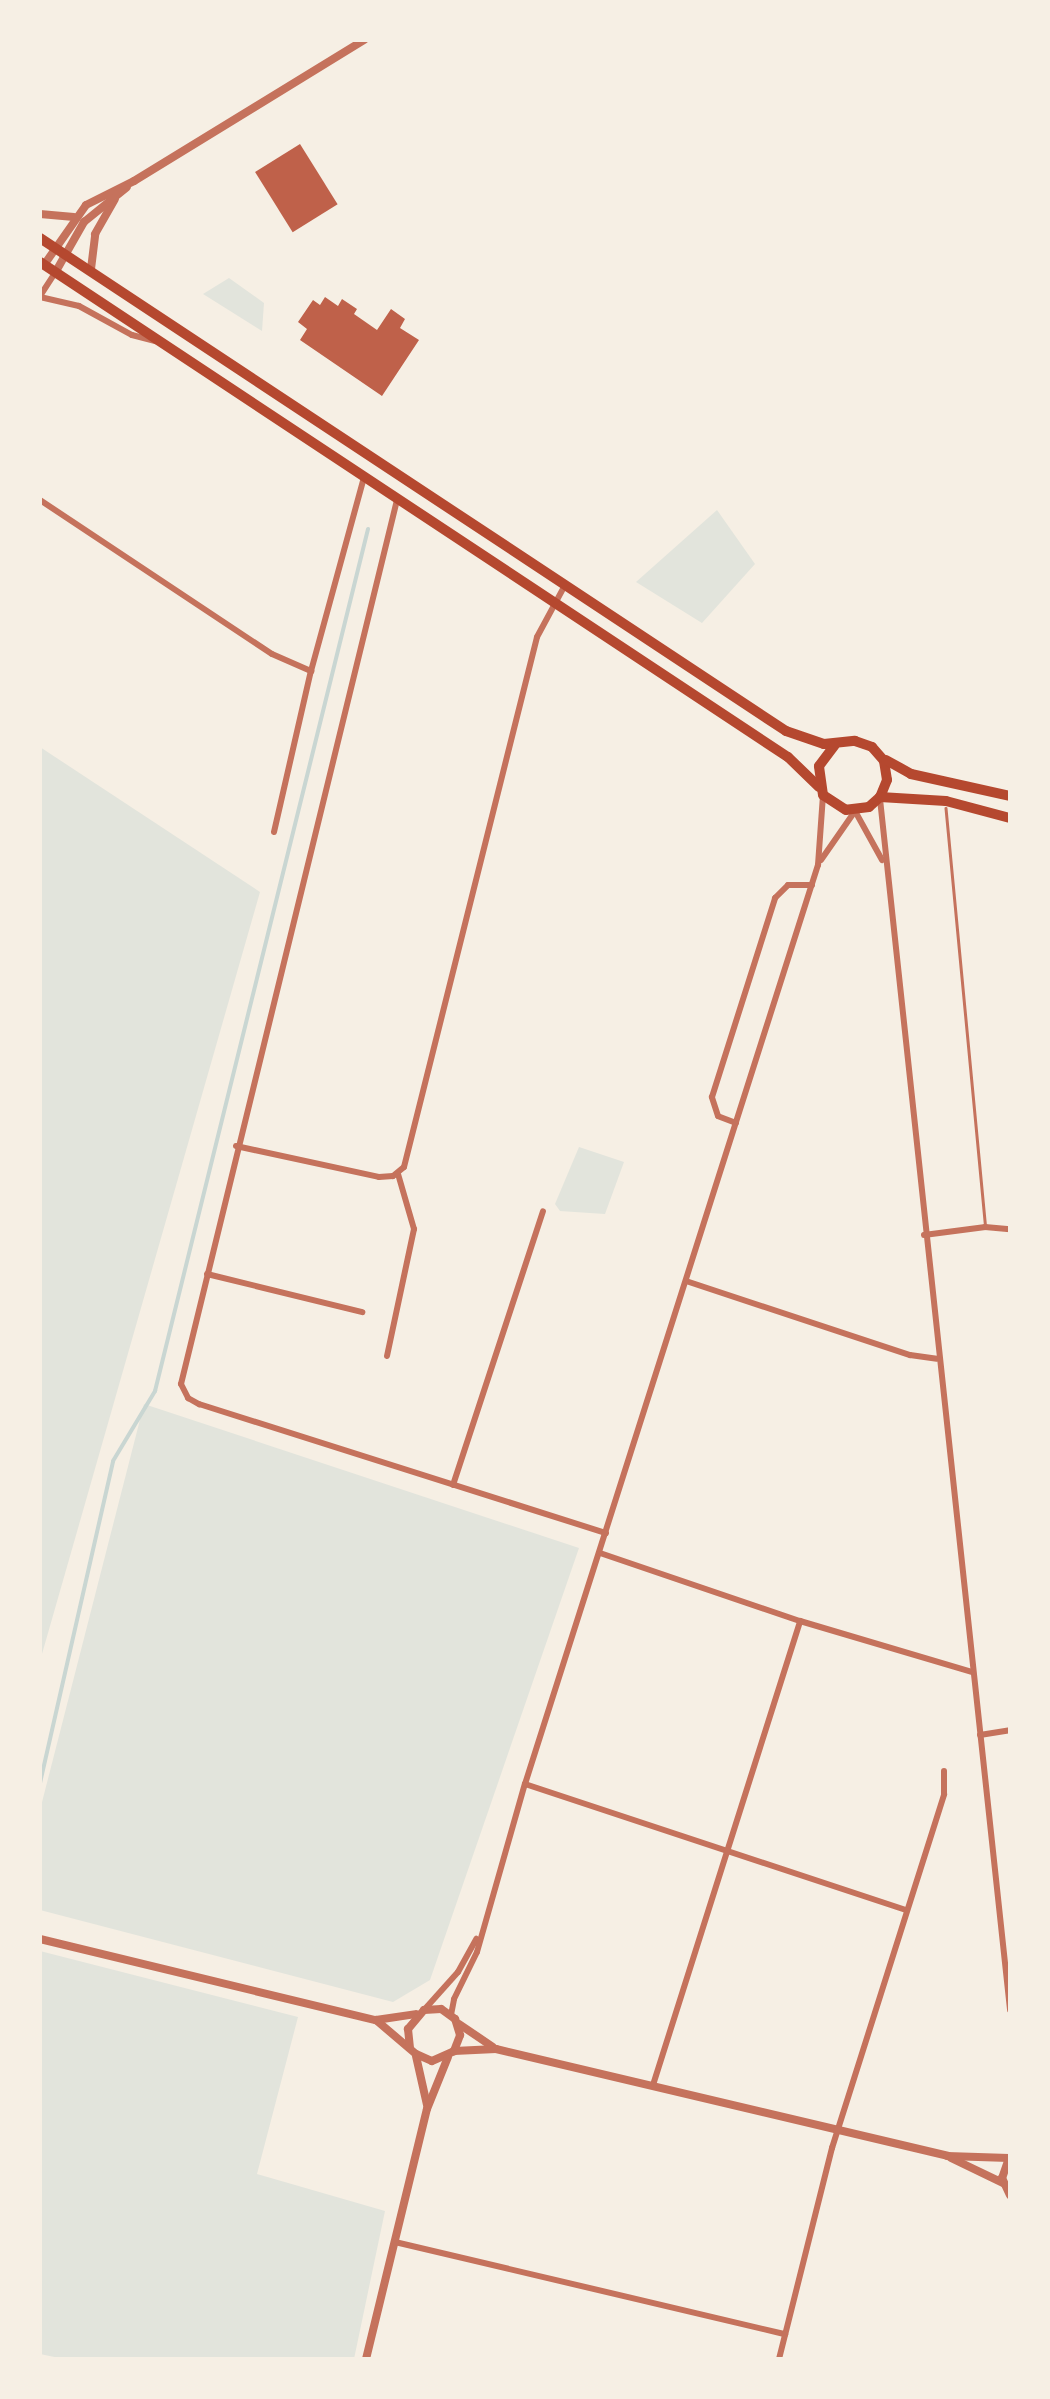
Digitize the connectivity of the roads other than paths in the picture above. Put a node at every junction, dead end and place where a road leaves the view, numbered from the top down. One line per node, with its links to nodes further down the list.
1 (364, 40): 2 (street)
2 (134, 181): 3 (street); 5 (street)
3 (118, 195): 8 (street); 10 (street)
4 (40, 214): 5 (street)
5 (74, 217): 7 (street)
6 (40, 238): 7 (main road)
7 (54, 246): 8 (main road); 9 (street)
8 (66, 254): 10 (main road); 11 (street)
9 (41, 267): 11 (main road)
10 (91, 269): 17 (main road)
11 (55, 273): 12 (street); 13 (main road)
12 (40, 296): 13 (street)
13 (161, 342): 14 (main road)
14 (364, 477): 15 (main road); 19 (street)
15 (397, 498): 18 (main road); 33 (street)
16 (40, 500): 19 (street)
17 (566, 584): 18 (street); 20 (main road)
18 (554, 603): 22 (main road); 34 (street)
19 (311, 671): 28 (street)
20 (835, 745): 21 (main road); 22 (main road)
21 (881, 756): 23 (main road); 24 (main road)
22 (821, 791): 26 (main road); 29 (street)
23 (1010, 796)
24 (880, 798): 25 (main road); 26 (main road); 30 (street)
25 (946, 801): 27 (main road); 36 (lane)
26 (855, 811): 29 (street); 30 (street)
27 (1010, 818)
28 (274, 832)
29 (818, 865): 31 (street)
30 (885, 866): 38 (street)
31 (812, 885): 32 (street); 32 (street)
32 (736, 1122): 40 (street)
33 (236, 1146): 34 (street); 39 (street)
34 (398, 1174): 42 (street)
35 (543, 1211): 44 (street)
36 (985, 1227): 37 (street); 38 (street)
37 (1010, 1229)
38 (924, 1235): 43 (street)
39 (207, 1274): 41 (street); 44 (street)
40 (686, 1281): 43 (street); 45 (street)
41 (362, 1312)
42 (387, 1356)
43 (937, 1359): 48 (street)
44 (453, 1485): 45 (street)
45 (606, 1533): 46 (street)
46 (600, 1553): 47 (street); 52 (street)
47 (800, 1622): 48 (street); 53 (street)
48 (972, 1672): 50 (street)
49 (1010, 1730): 50 (street)
50 (980, 1735): 57 (street)
51 (944, 1771): 54 (street)
52 (525, 1784): 53 (street); 55 (street)
53 (727, 1850): 54 (street); 64 (street)
54 (907, 1910): 66 (street)
55 (479, 1935): 58 (street); 59 (street)
56 (40, 1939): 60 (street)
57 (1010, 2010)
58 (420, 2012): 59 (street); 60 (street); 62 (street)
59 (454, 2019): 61 (street); 63 (street)
60 (376, 2020): 62 (street)
61 (496, 2049): 63 (street); 64 (street)
62 (413, 2050): 63 (street); 65 (street)
63 (451, 2054): 65 (street)
64 (653, 2084): 66 (street)
65 (428, 2110): 71 (street)
66 (838, 2130): 67 (street); 72 (street)
67 (946, 2156): 68 (street); 69 (street)
68 (1010, 2158): 69 (street)
69 (1004, 2183): 70 (street)
70 (1010, 2195)
71 (395, 2242): 72 (street); 73 (street)
72 (786, 2334): 74 (street)
73 (366, 2359)
74 (780, 2359)

